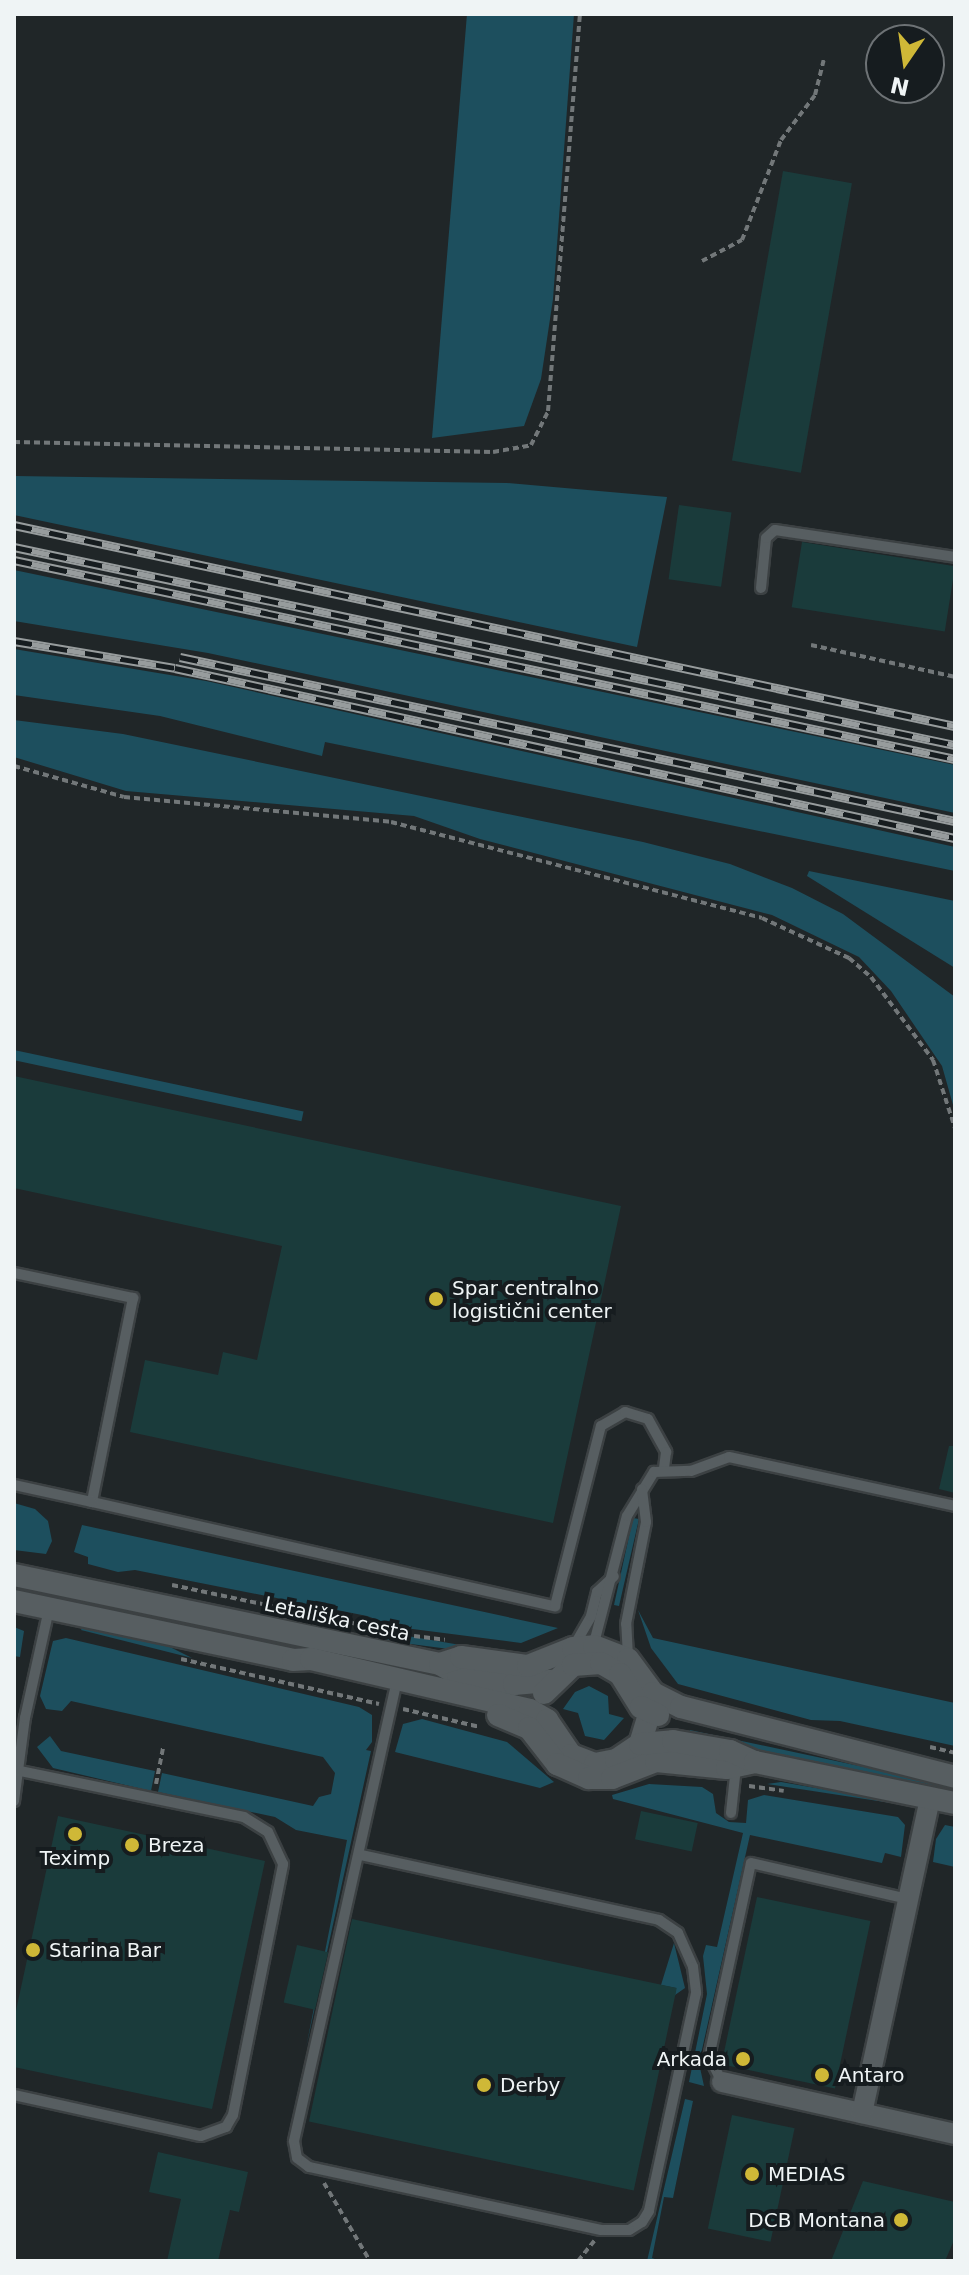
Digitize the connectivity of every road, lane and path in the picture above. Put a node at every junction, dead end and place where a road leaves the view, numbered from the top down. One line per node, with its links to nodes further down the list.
1 (580, 14): 4 (path)
2 (824, 60): 3 (path)
3 (702, 261)
4 (14, 442)
5 (955, 557): 6 (lane)
6 (761, 588)
7 (811, 645): 8 (path)
8 (955, 677)
9 (14, 766): 10 (path)
10 (955, 1128)
11 (14, 1273): 15 (lane)
12 (664, 1469): 14 (lane); 15 (lane); 16 (lane)
13 (14, 1485): 15 (lane)
14 (642, 1489): 18 (lane); 27 (lane)
15 (92, 1502)
16 (955, 1506)
17 (14, 1575): 29 (main road, Letališka cesta)
18 (614, 1576): 25 (lane); 25 (lane)
19 (167, 1584): 22 (path, Letališka cesta)
20 (14, 1601): 21 (main road)
21 (49, 1609): 28 (main road); 40 (lane)
22 (397, 1633)
23 (413, 1635): 24 (path, Letališka cesta)
24 (459, 1641)
25 (583, 1652): 27 (main road); 29 (main road, Letališka cesta); 30 (main road, Letališka cesta); 34 (main road)
26 (176, 1657): 33 (path)
27 (628, 1659): 31 (main road)
28 (293, 1660): 32 (main road); 35 (main road)
29 (440, 1664): 30 (main road, Letališka cesta)
30 (552, 1681): 35 (main road)
31 (649, 1688): 34 (main road); 38 (main road)
32 (395, 1689): 39 (main road); 47 (lane)
33 (364, 1702)
34 (650, 1712): 36 (main road); 38 (main road)
35 (538, 1714): 36 (main road)
36 (640, 1744): 39 (main road)
37 (163, 1747): 42 (path)
38 (879, 1761): 41 (main road)
39 (746, 1764): 43 (main road); 46 (lane)
40 (20, 1771): 42 (lane); 44 (lane)
41 (955, 1777)
42 (153, 1798): 50 (lane)
43 (930, 1798): 45 (main road); 48 (street)
44 (14, 1801)
45 (955, 1803)
46 (731, 1813)
47 (361, 1855): 53 (lane); 54 (lane)
48 (908, 1899): 49 (lane); 51 (street)
49 (722, 2082): 51 (street)
50 (14, 2095)
51 (862, 2113): 52 (street)
52 (955, 2134)
53 (319, 2169): 54 (lane); 55 (path)
54 (601, 2230): 56 (path)
55 (370, 2261)
56 (578, 2261)

